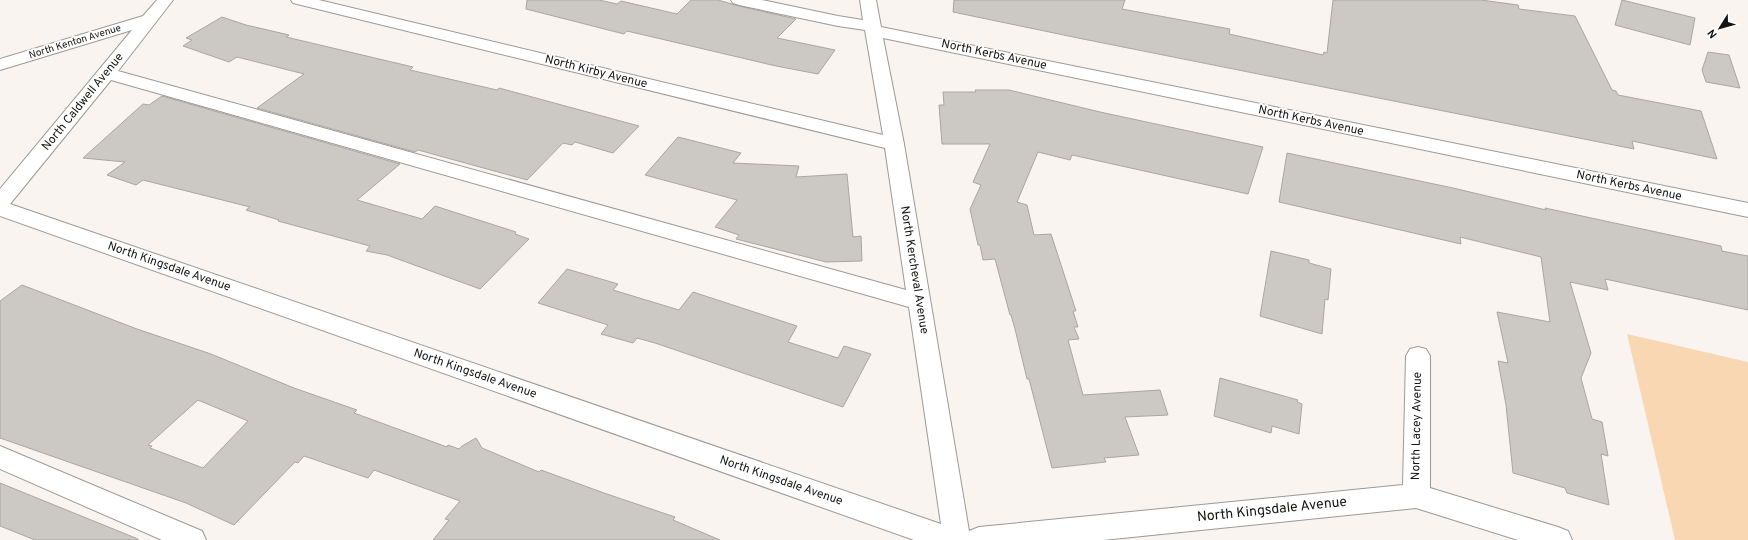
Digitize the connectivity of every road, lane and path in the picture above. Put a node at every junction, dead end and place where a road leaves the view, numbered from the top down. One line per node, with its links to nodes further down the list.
1 (165, 0): 5 (street, North Caldwell Avenue)
2 (299, 0): 9 (street, North Kirby Avenue)
3 (739, 0): 6 (street, North Kerbs Avenue)
4 (868, 0): 6 (street, North Kercheval Avenue)
5 (149, 20): 7 (street, North Kenton Avenue); 8 (street, North Caldwell Avenue)
6 (874, 29): 9 (street, North Kercheval Avenue); 12 (street, North Kerbs Avenue)
7 (0, 65)
8 (107, 73): 10 (street, North Caldwell Avenue); 13 (street)
9 (894, 144): 13 (street, North Kercheval Avenue)
10 (0, 203)
11 (0, 208): 18 (street, North Kingsdale Avenue)
12 (1748, 210)
13 (919, 302): 19 (street, North Kercheval Avenue)
14 (1418, 356): 16 (street, North Lacey Avenue)
15 (0, 456): 17 (street)
16 (1416, 496): 20 (street, North Kingsdale Avenue); 21 (street, North Kingsdale Avenue)
17 (192, 540)
18 (950, 540)
19 (957, 540)
20 (979, 540)
21 (1558, 540)

